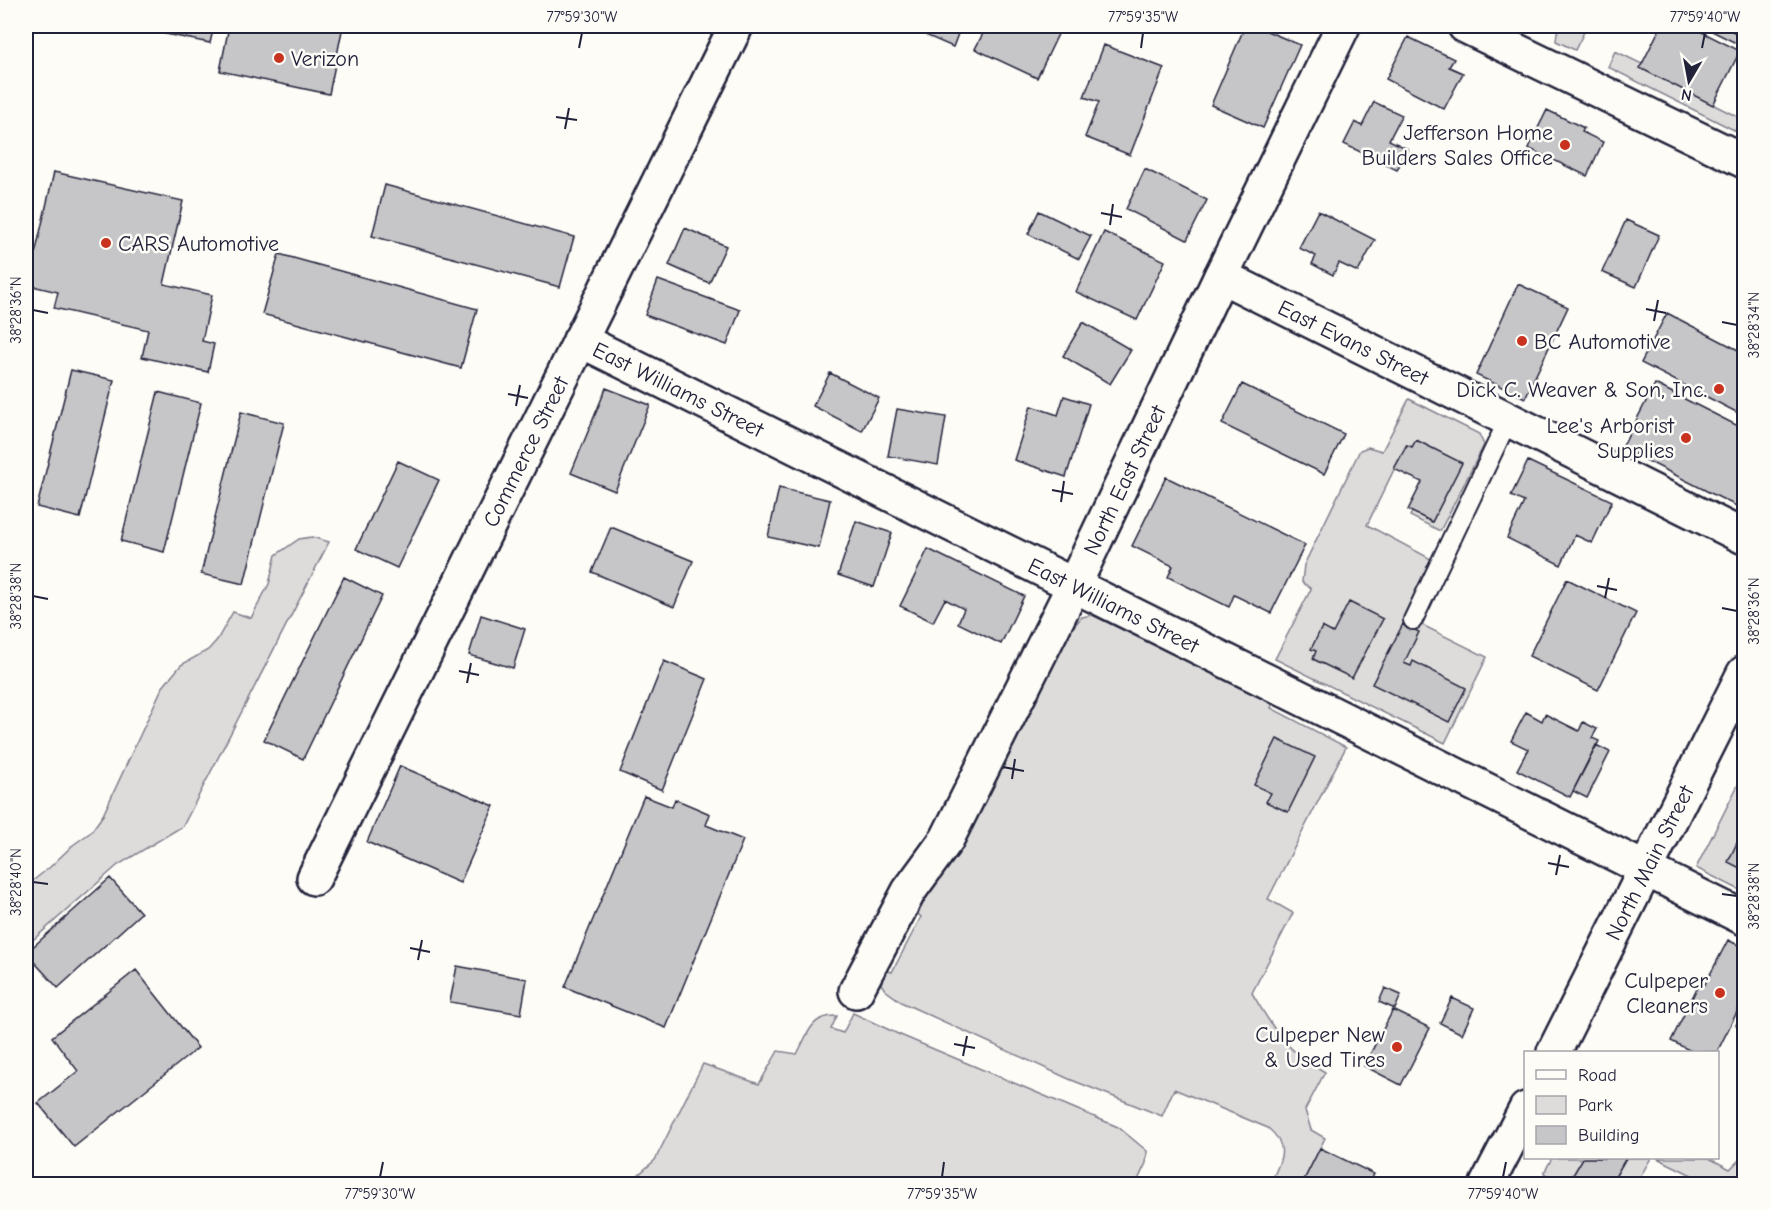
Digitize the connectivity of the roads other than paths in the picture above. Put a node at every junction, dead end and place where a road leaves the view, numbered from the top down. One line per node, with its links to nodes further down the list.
1 (736, 26): 6 (street, Commerce Street)
2 (1343, 26): 5 (street, North East Street)
3 (1465, 26): 4 (street)
4 (1744, 161)
5 (1221, 276): 7 (street, East Evans Street); 9 (street, North East Street)
6 (580, 340): 9 (street, East Williams Street); 13 (street, Commerce Street)
7 (1509, 418): 8 (street, East Evans Street); 10 (lane)
8 (1744, 537)
9 (1074, 585): 12 (street, East Williams Street); 15 (street, North East Street)
10 (1413, 620)
11 (1744, 673): 12 (street, North Main Street)
12 (1647, 869): 14 (street, East Williams Street); 16 (street, North Main Street)
13 (314, 878)
14 (1744, 918)
15 (856, 992)
16 (1555, 1051)
17 (1524, 1113): 18 (street)
18 (1487, 1185)

